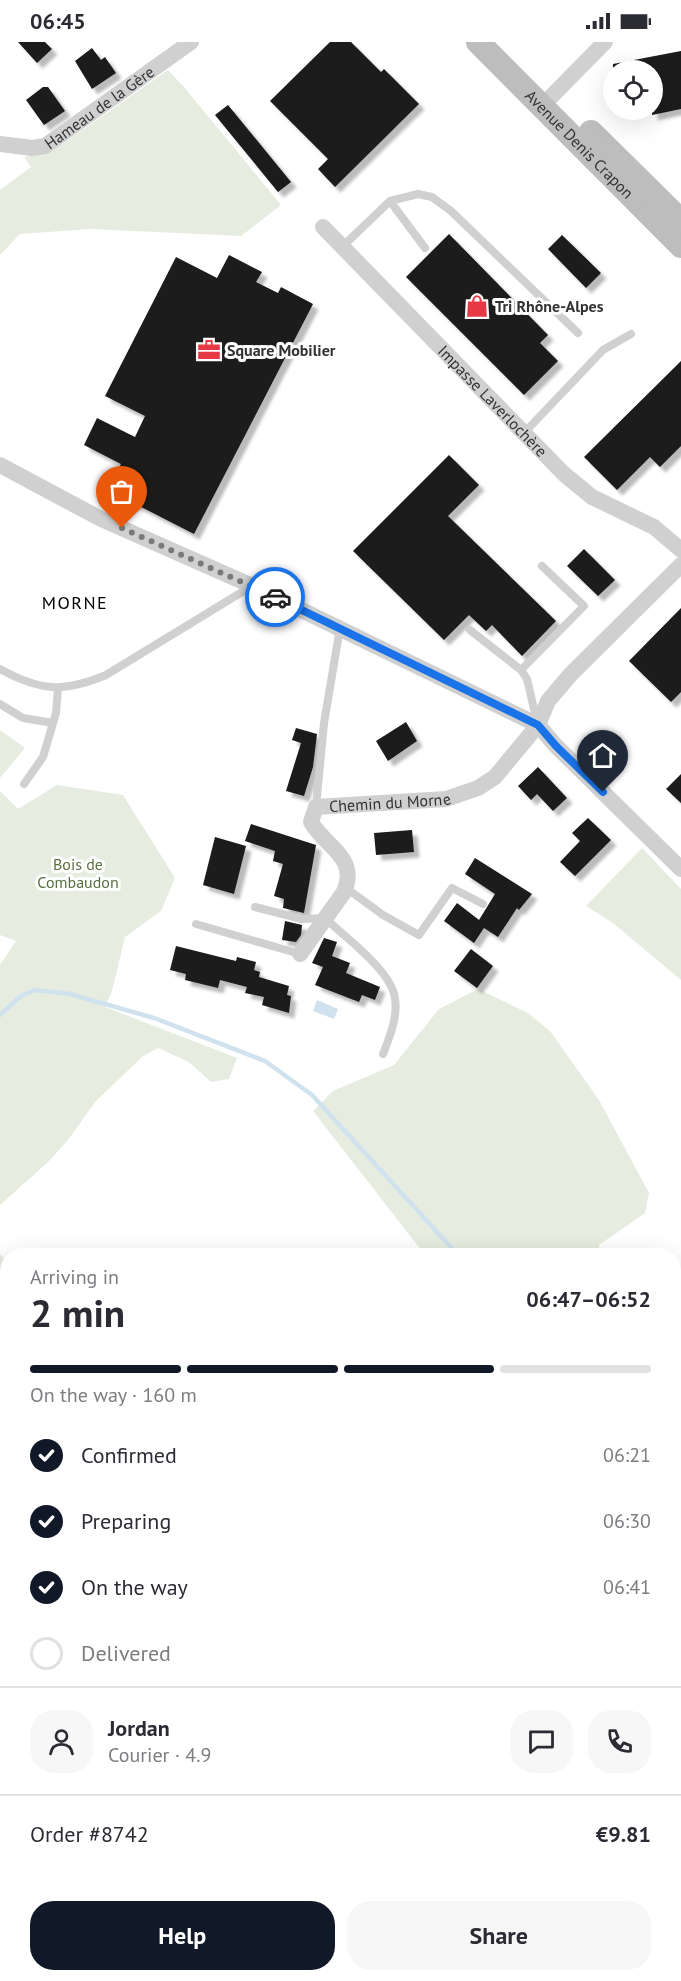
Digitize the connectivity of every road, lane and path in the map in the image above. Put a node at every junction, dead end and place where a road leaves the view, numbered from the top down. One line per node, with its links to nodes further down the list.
1 (191, 42): 6 (street, Hameau de la Gère)
2 (478, 42): 5 (main road, Avenue Denis Crapon)
3 (501, 42): 5 (main road, Avenue Denis Crapon)
4 (605, 42): 5 (street)
5 (548, 100): 8 (main road, Avenue Denis Crapon); 10 (main road, Avenue Denis Crapon)
6 (0, 144)
7 (390, 201): 11 (lane); 12 (lane); 13 (lane)
8 (681, 221)
9 (322, 227): 11 (street, Impasse Laverlochère)
10 (681, 246)
11 (342, 247): 15 (street, Impasse Laverlochère)
12 (425, 248)
13 (578, 333)
14 (632, 334): 15 (lane)
15 (524, 433): 17 (street, Impasse Laverlochère)
16 (0, 465): 20 (street)
17 (681, 549)
18 (681, 565): 28 (street, Chemin du Morne)
19 (542, 566): 24 (lane)
20 (248, 584): 21 (street); 25 (lane)
21 (340, 628): 28 (street); 30 (lane)
22 (470, 630): 24 (lane)
23 (0, 669): 25 (lane)
24 (521, 670): 28 (lane)
25 (58, 688): 27 (lane)
26 (0, 704): 27 (lane)
27 (53, 723): 29 (lane)
28 (538, 725): 30 (street, Chemin du Morne); 31 (street)
29 (24, 784)
30 (316, 807): 32 (street, Chemin du Morne)
31 (681, 869)
32 (346, 888): 33 (lane); 35 (street)
33 (483, 904)
34 (255, 907): 35 (lane)
35 (325, 918): 37 (street); 38 (lane)
36 (196, 924): 37 (lane)
37 (300, 954)
38 (383, 1054)

